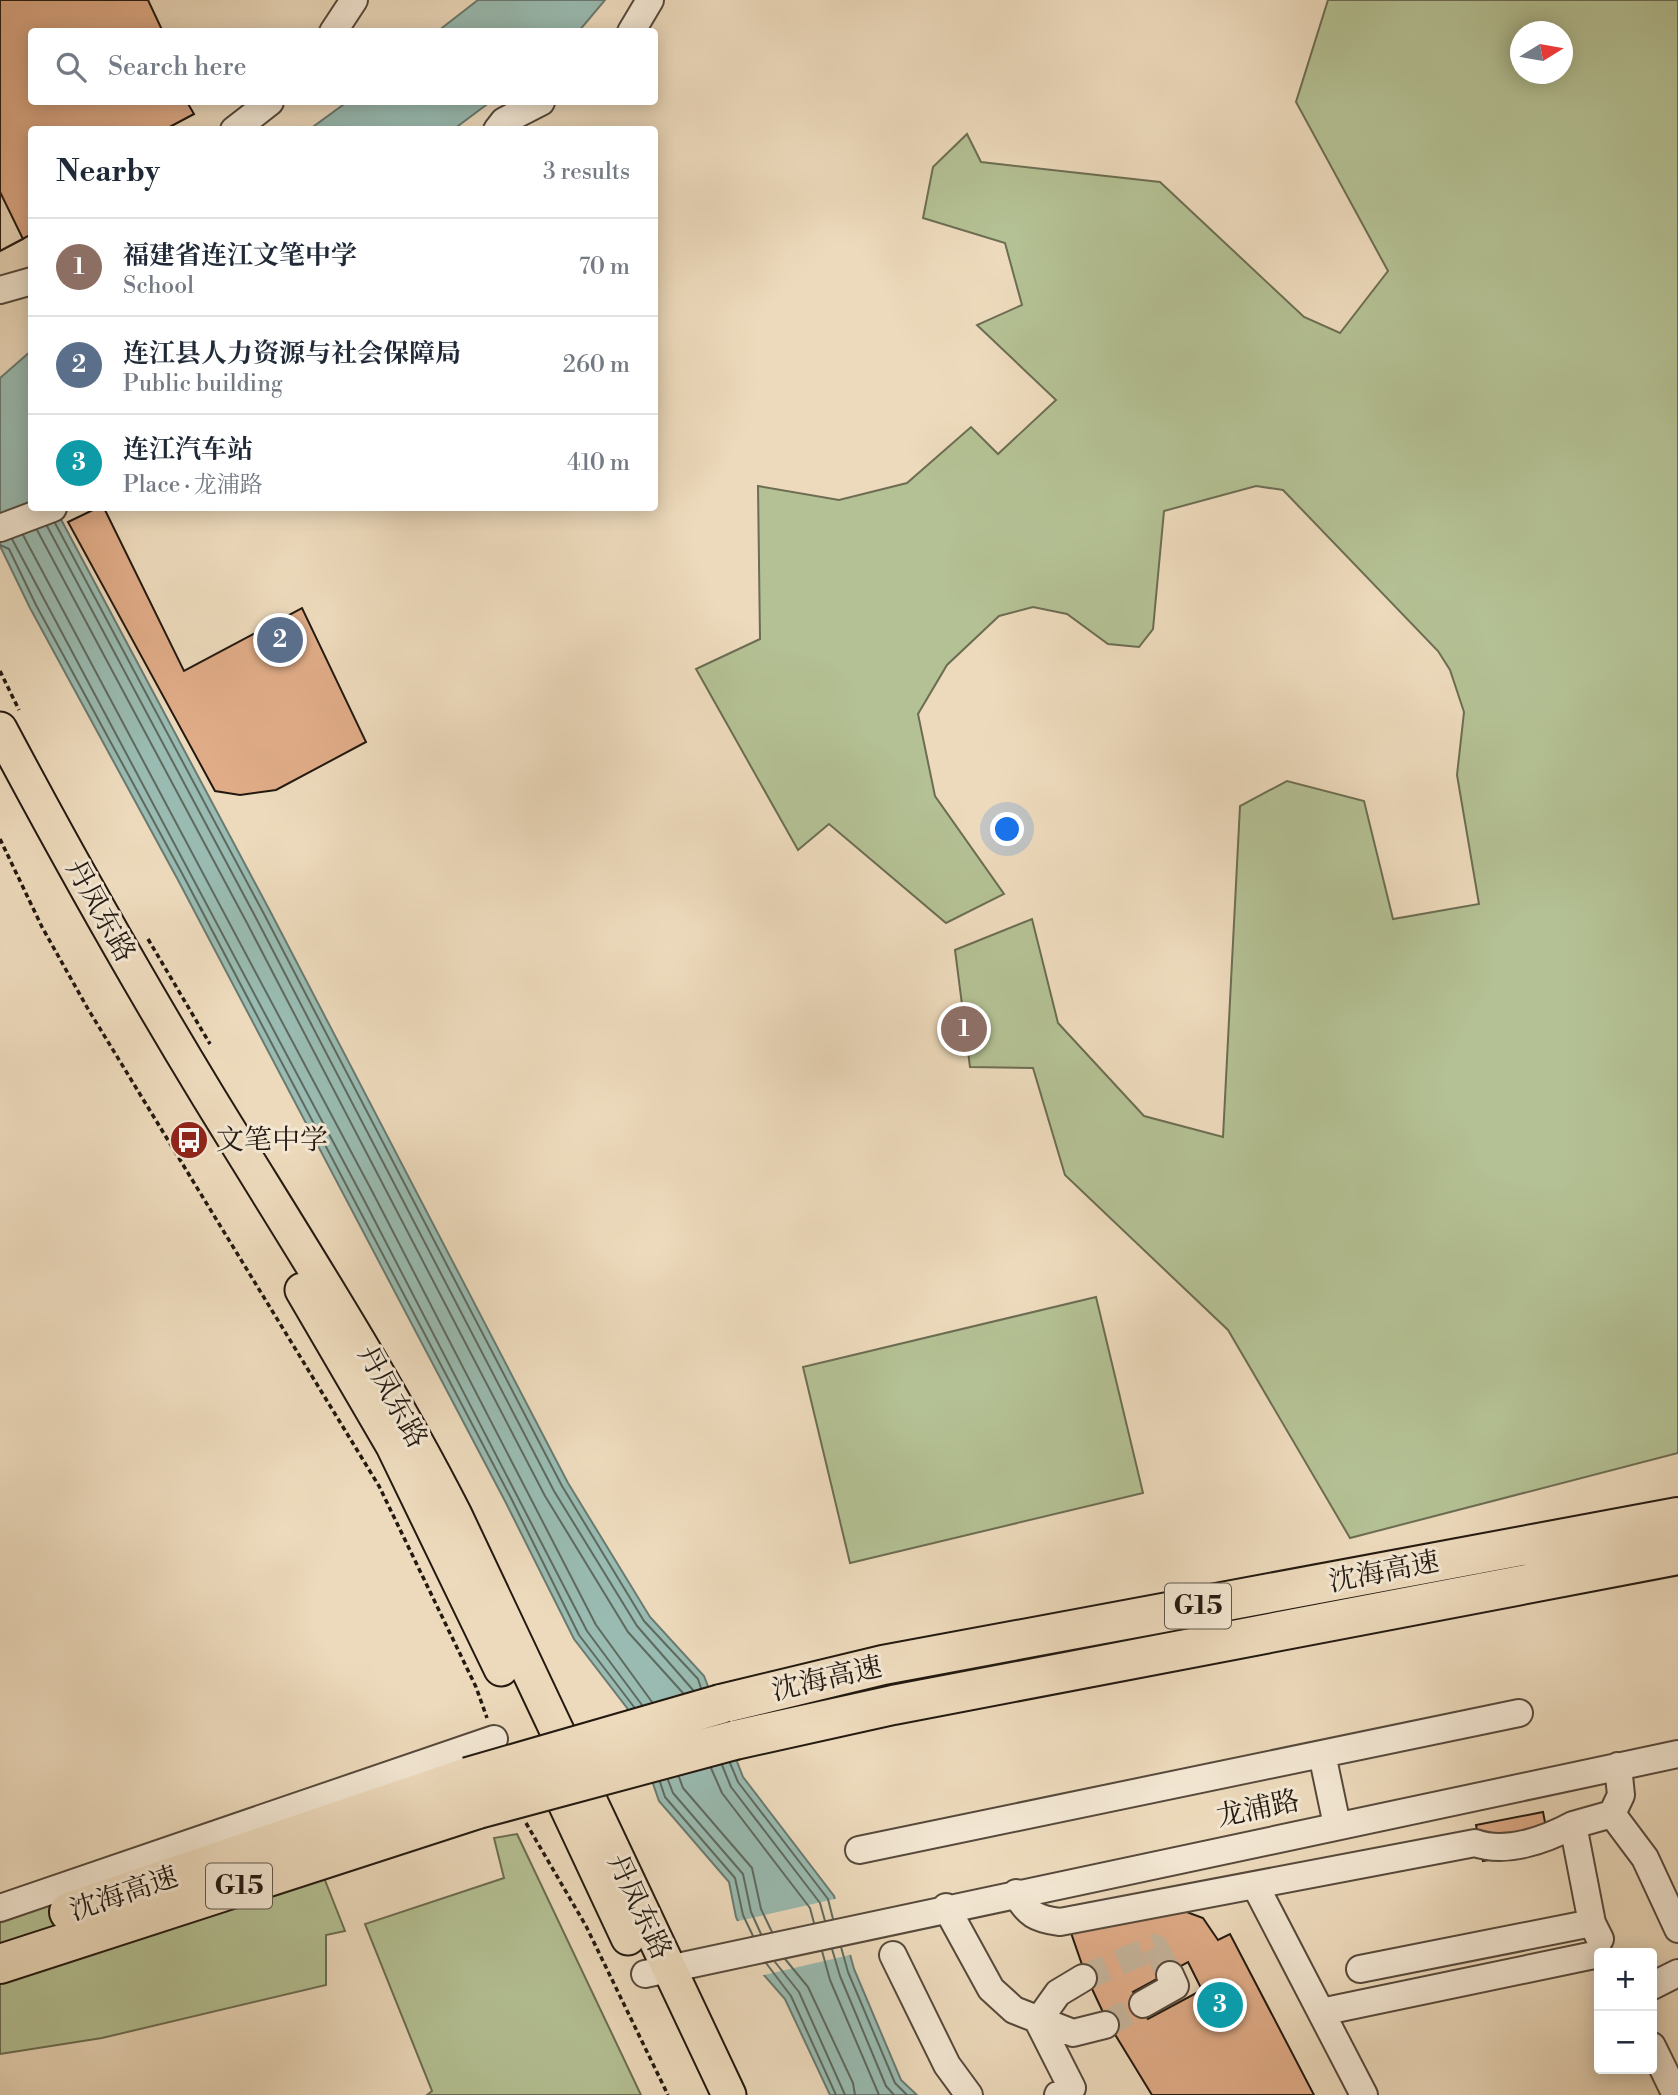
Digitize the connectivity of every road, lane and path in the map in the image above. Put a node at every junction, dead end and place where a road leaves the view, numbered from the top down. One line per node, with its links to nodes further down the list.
1 (354, 0): 3 (street)
2 (650, 0): 4 (street)
3 (336, 28)
4 (633, 28)
5 (266, 105): 7 (street)
6 (535, 105): 8 (street)
7 (239, 126)
8 (500, 126)
9 (28, 282): 10 (street)
10 (0, 290)
11 (45, 511): 12 (street)
12 (0, 528)
13 (0, 729): 40 (main road, 丹凤东路)
14 (0, 778): 40 (main road, 丹凤东路)
15 (0, 839): 19 (path)
16 (1678, 1517): 34 (highway, 沈海高速 / G15, bridge)
17 (1678, 1555): 38 (highway, 沈海高速 / G15, bridge)
18 (1518, 1713): 20 (street)
19 (494, 1739): 31 (street)
20 (1322, 1754): 25 (street); 27 (street)
21 (1678, 1754): 22 (street, 龙浦路)
22 (1618, 1766): 23 (street); 25 (street, 龙浦路)
23 (1612, 1814): 26 (street); 33 (street)
24 (522, 1816): 50 (path)
25 (1337, 1825): 29 (street, 龙浦路)
26 (1573, 1825): 28 (street); 32 (street)
27 (859, 1850)
28 (1255, 1885): 29 (street); 46 (street)
29 (1016, 1893): 30 (street, 龙浦路)
30 (946, 1907): 40 (street, 龙浦路); 47 (street)
31 (0, 1909)
32 (1592, 1923): 35 (street); 39 (street)
33 (1678, 1929)
34 (0, 1936)
35 (1601, 1948)
36 (892, 1955): 53 (street)
37 (1594, 1955): 46 (street)
38 (0, 1964)
39 (1360, 1969)
40 (656, 1972): 51 (main road, 丹凤东路); 52 (main road, 丹凤东路)
41 (1678, 1973): 44 (street)
42 (1170, 1975): 45 (street)
43 (1083, 1978): 47 (street)
44 (1657, 1984)
45 (1143, 2004)
46 (1321, 2012): 55 (street)
47 (1038, 2021): 48 (street); 54 (street)
48 (1105, 2025)
49 (1657, 2056): 56 (street)
50 (668, 2095)
51 (704, 2095)
52 (729, 2095)
53 (969, 2095)
54 (1058, 2095)
55 (1364, 2095)
56 (1676, 2095)

